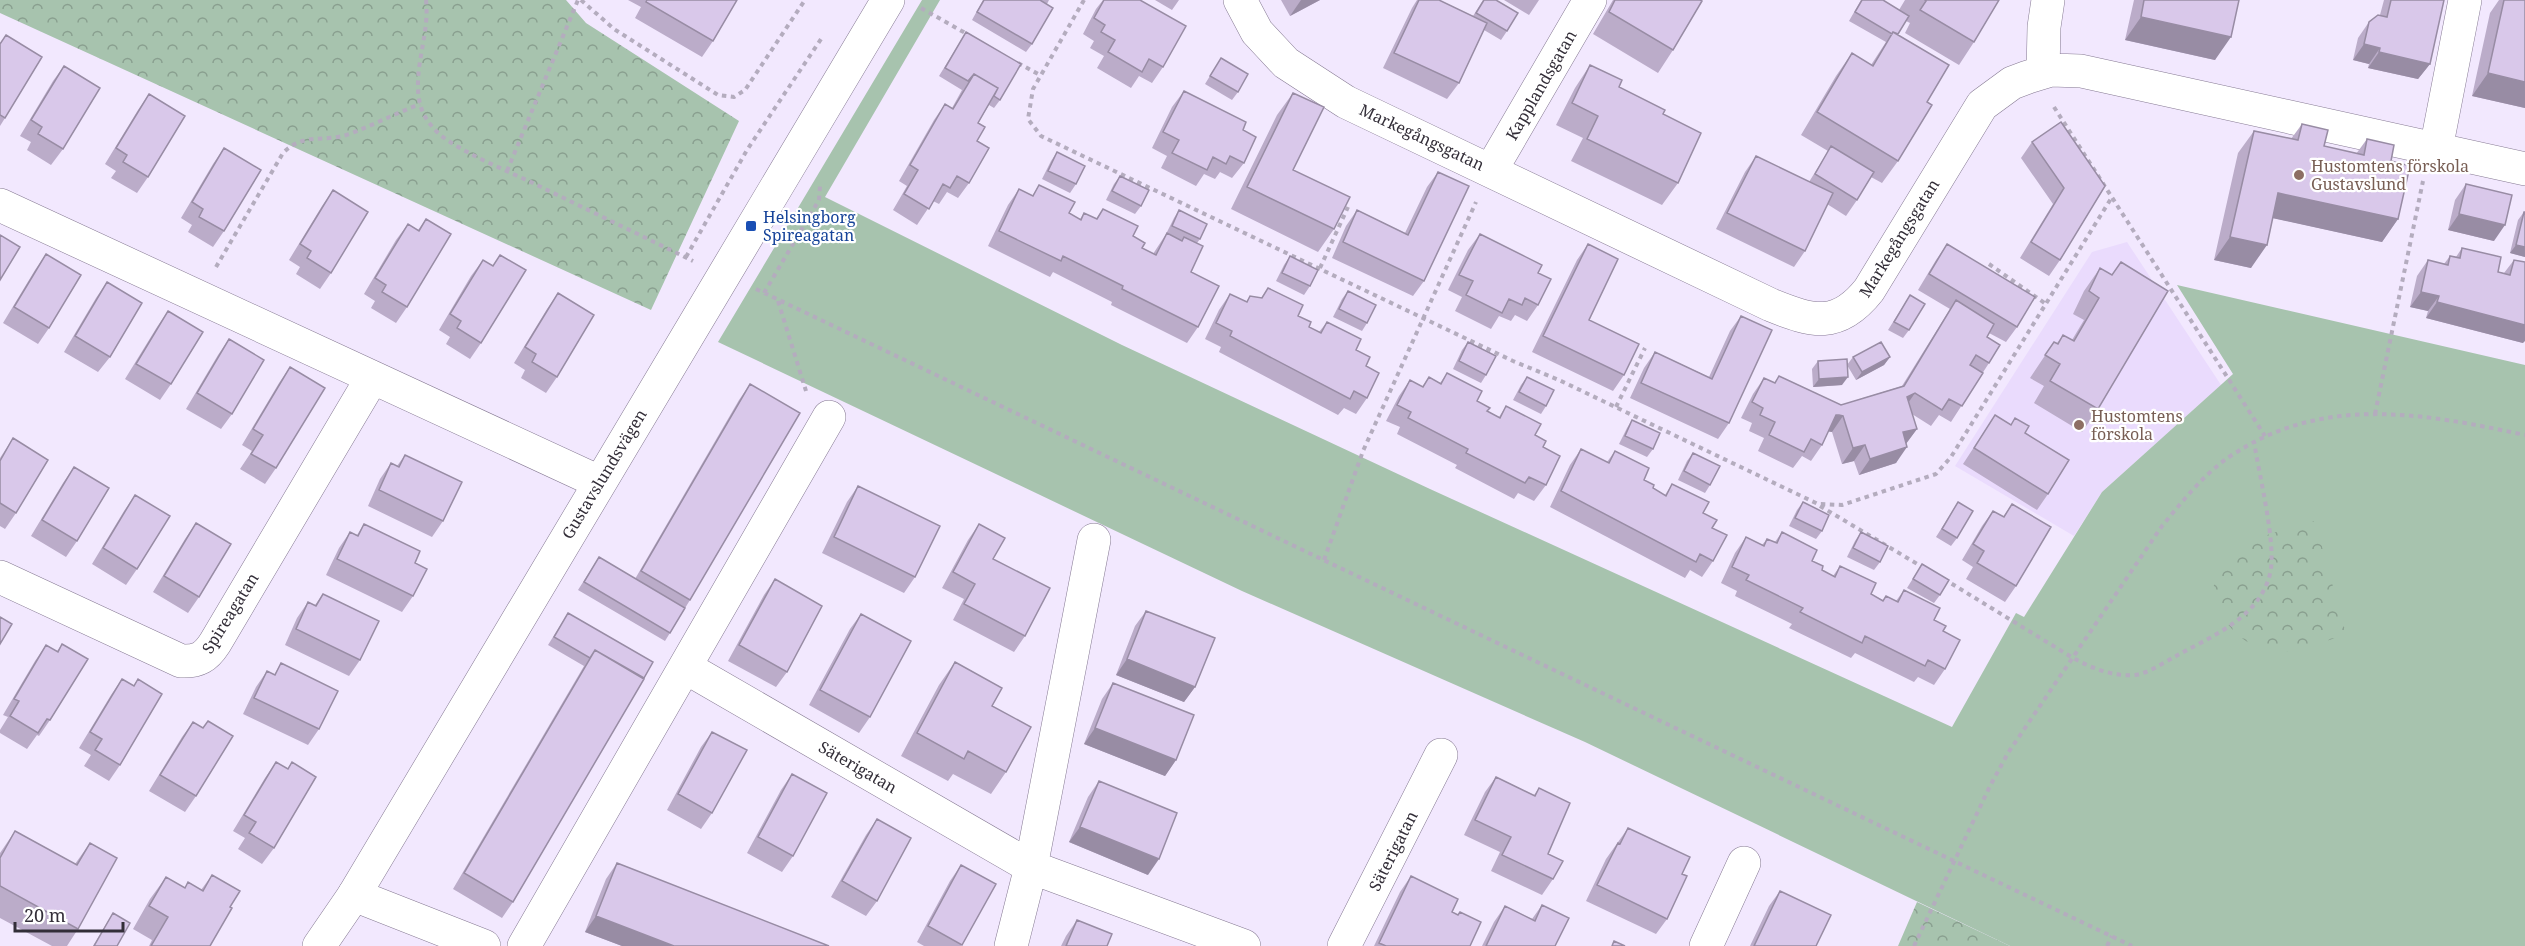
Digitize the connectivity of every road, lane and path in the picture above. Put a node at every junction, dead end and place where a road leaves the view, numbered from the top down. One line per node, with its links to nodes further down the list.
1 (426, 0): 15 (path)
2 (579, 0): 3 (path); 19 (path)
3 (805, 0)
4 (1084, 0): 14 (path)
5 (1239, 0): 18 (street, Markegångsgatan)
6 (1590, 0): 18 (street, Kapplandsgatan)
7 (2048, 0): 13 (street)
8 (2465, 0): 16 (street)
9 (900, 2): 11 (path); 40 (street, Gustavslundsvägen)
10 (826, 30): 23 (path)
11 (972, 37)
12 (1011, 59): 14 (path)
13 (2043, 72): 16 (street, Markegångsgatan); 18 (street, Markegångsgatan); 20 (path)
14 (1040, 75): 26 (path)
15 (420, 104): 19 (path); 27 (path)
16 (2433, 149): 17 (street, Markegångsgatan); 35 (path)
17 (2525, 169)
18 (1491, 170): 31 (path)
19 (507, 171): 23 (path)
20 (2112, 197): 30 (path); 38 (path)
21 (0, 205): 33 (street)
22 (1348, 207): 26 (path)
23 (686, 257): 24 (path)
24 (696, 262)
25 (1989, 264): 30 (path)
26 (1320, 268): 31 (path)
27 (214, 272)
28 (754, 289): 29 (path)
29 (777, 300): 36 (path); 43 (path)
30 (2046, 304): 41 (path)
31 (1423, 317): 34 (path); 43 (path)
32 (1645, 348): 34 (path)
33 (372, 378): 40 (street); 46 (street, Spireagatan)
34 (1616, 407): 41 (path)
35 (2375, 414): 37 (path); 38 (path)
36 (824, 425): 48 (street)
37 (2525, 435)
38 (2265, 436): 39 (path)
39 (2254, 442): 47 (path); 47 (path)
40 (599, 482): 53 (street, Gustavslundsvägen)
41 (1818, 504): 44 (path)
42 (1094, 540): 52 (street)
43 (1324, 560): 50 (path)
44 (1929, 570)
45 (1939, 576): 47 (path)
46 (0, 577)
47 (2073, 658): 50 (path)
48 (685, 667): 52 (street, Säterigatan); 57 (street)
49 (1441, 755): 60 (street, Säterigatan)
50 (1954, 861): 54 (path); 62 (path)
51 (1744, 863): 61 (street)
52 (1031, 867): 58 (street); 59 (street, Säterigatan)
53 (354, 895): 55 (street, Gustavslundsvägen); 56 (street)
54 (2112, 936): 63 (path); 64 (path)
55 (319, 946)
56 (484, 946)
57 (524, 946)
58 (1011, 946)
59 (1244, 946)
60 (1344, 946)
61 (1706, 946)
62 (1914, 946)
63 (2108, 946)
64 (2132, 946)

